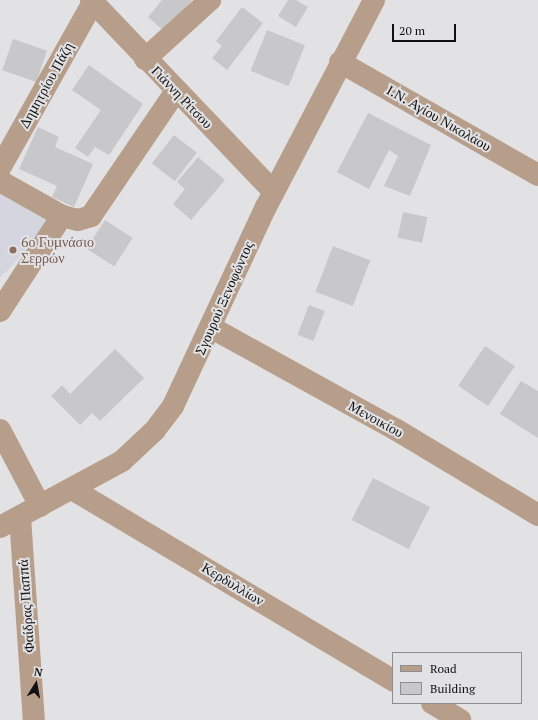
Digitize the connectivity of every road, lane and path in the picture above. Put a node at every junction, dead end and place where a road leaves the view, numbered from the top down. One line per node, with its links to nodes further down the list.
1 (210, 0): 4 (street)
2 (374, 0): 5 (street, Σγουρού Ξενοφώντος)
3 (92, 1): 4 (street, Γιάννη Ρίτσου); 7 (street, Δημητρίου Πάζη)
4 (145, 59): 6 (street, Γιάννη Ρίτσου)
5 (340, 62): 8 (street, Ι.Ν. Αγίου Νικολάου); 10 (street, Σγουρού Ξενοφώντος)
6 (176, 91): 10 (street, Γιάννη Ρίτσου); 11 (street)
7 (0, 168)
8 (538, 175)
9 (0, 181): 11 (street)
10 (274, 192): 13 (street, Σγουρού Ξενοφώντος)
11 (62, 216): 12 (street)
12 (0, 311)
13 (212, 328): 15 (street, Σγουρού Ξενοφώντος); 17 (street, Μενοικίου)
14 (0, 430): 16 (street)
15 (72, 489): 16 (street, Σγουρού Ξενοφώντος); 20 (street, Κερδυλλίων)
16 (40, 506): 18 (street, Σγουρού Ξενοφώντος)
17 (536, 508)
18 (20, 517): 19 (street, Σγουρού Ξενοφώντος); 22 (street, Φαίδρας Παππά)
19 (0, 527)
20 (392, 679)
21 (434, 704): 23 (street)
22 (34, 720)
23 (460, 720)

